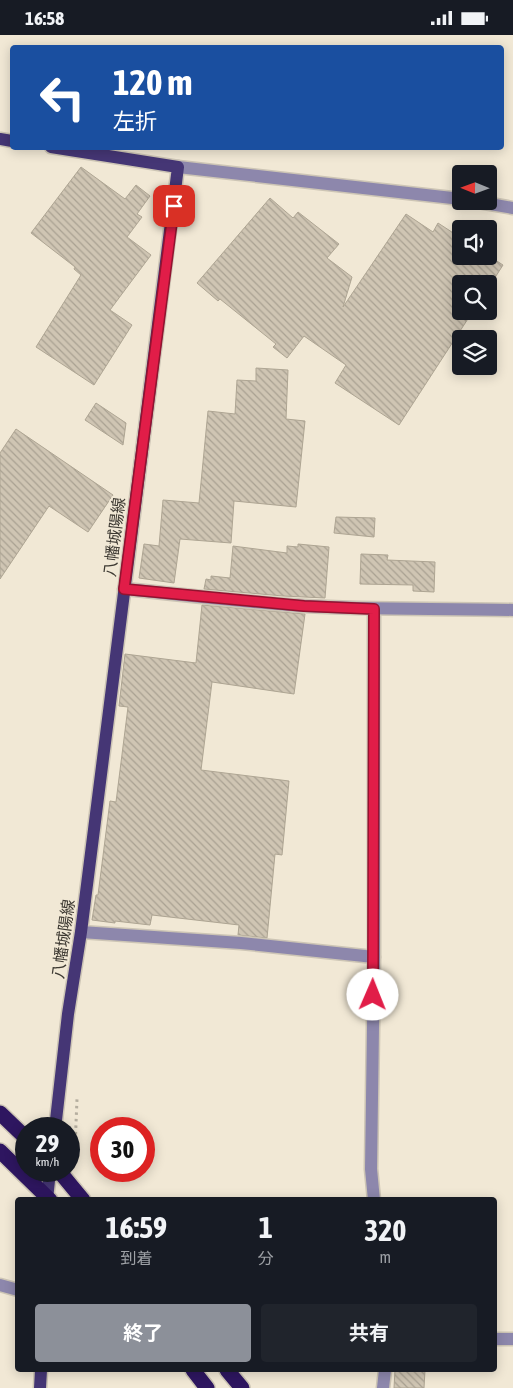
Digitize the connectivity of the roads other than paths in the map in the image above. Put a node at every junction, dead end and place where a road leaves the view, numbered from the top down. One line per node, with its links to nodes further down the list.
1 (70, 150): 2 (main road)
2 (178, 167): 3 (street); 6 (main road, 八幡城陽線)
3 (452, 198)
4 (498, 205): 5 (street)
5 (513, 208)
6 (124, 589): 7 (street); 9 (main road, 八幡城陽線)
7 (374, 609): 8 (street); 10 (street)
8 (513, 610)
9 (81, 932): 10 (street); 12 (main road, 八幡城陽線)
10 (374, 957): 20 (street)
11 (0, 1113): 13 (highway)
12 (56, 1117)
13 (15, 1127)
14 (0, 1151): 17 (highway)
15 (49, 1182): 18 (main road)
16 (68, 1182): 19 (highway)
17 (46, 1197)
18 (48, 1197)
19 (81, 1197)
20 (374, 1197)
21 (0, 1285): 22 (street)
22 (15, 1289)
23 (497, 1339): 24 (street)
24 (513, 1339)
25 (41, 1372): 29 (main road)
26 (195, 1372): 30 (highway)
27 (230, 1372): 31 (highway)
28 (385, 1372): 32 (street)
29 (40, 1388)
30 (207, 1388)
31 (242, 1388)
32 (383, 1388)

